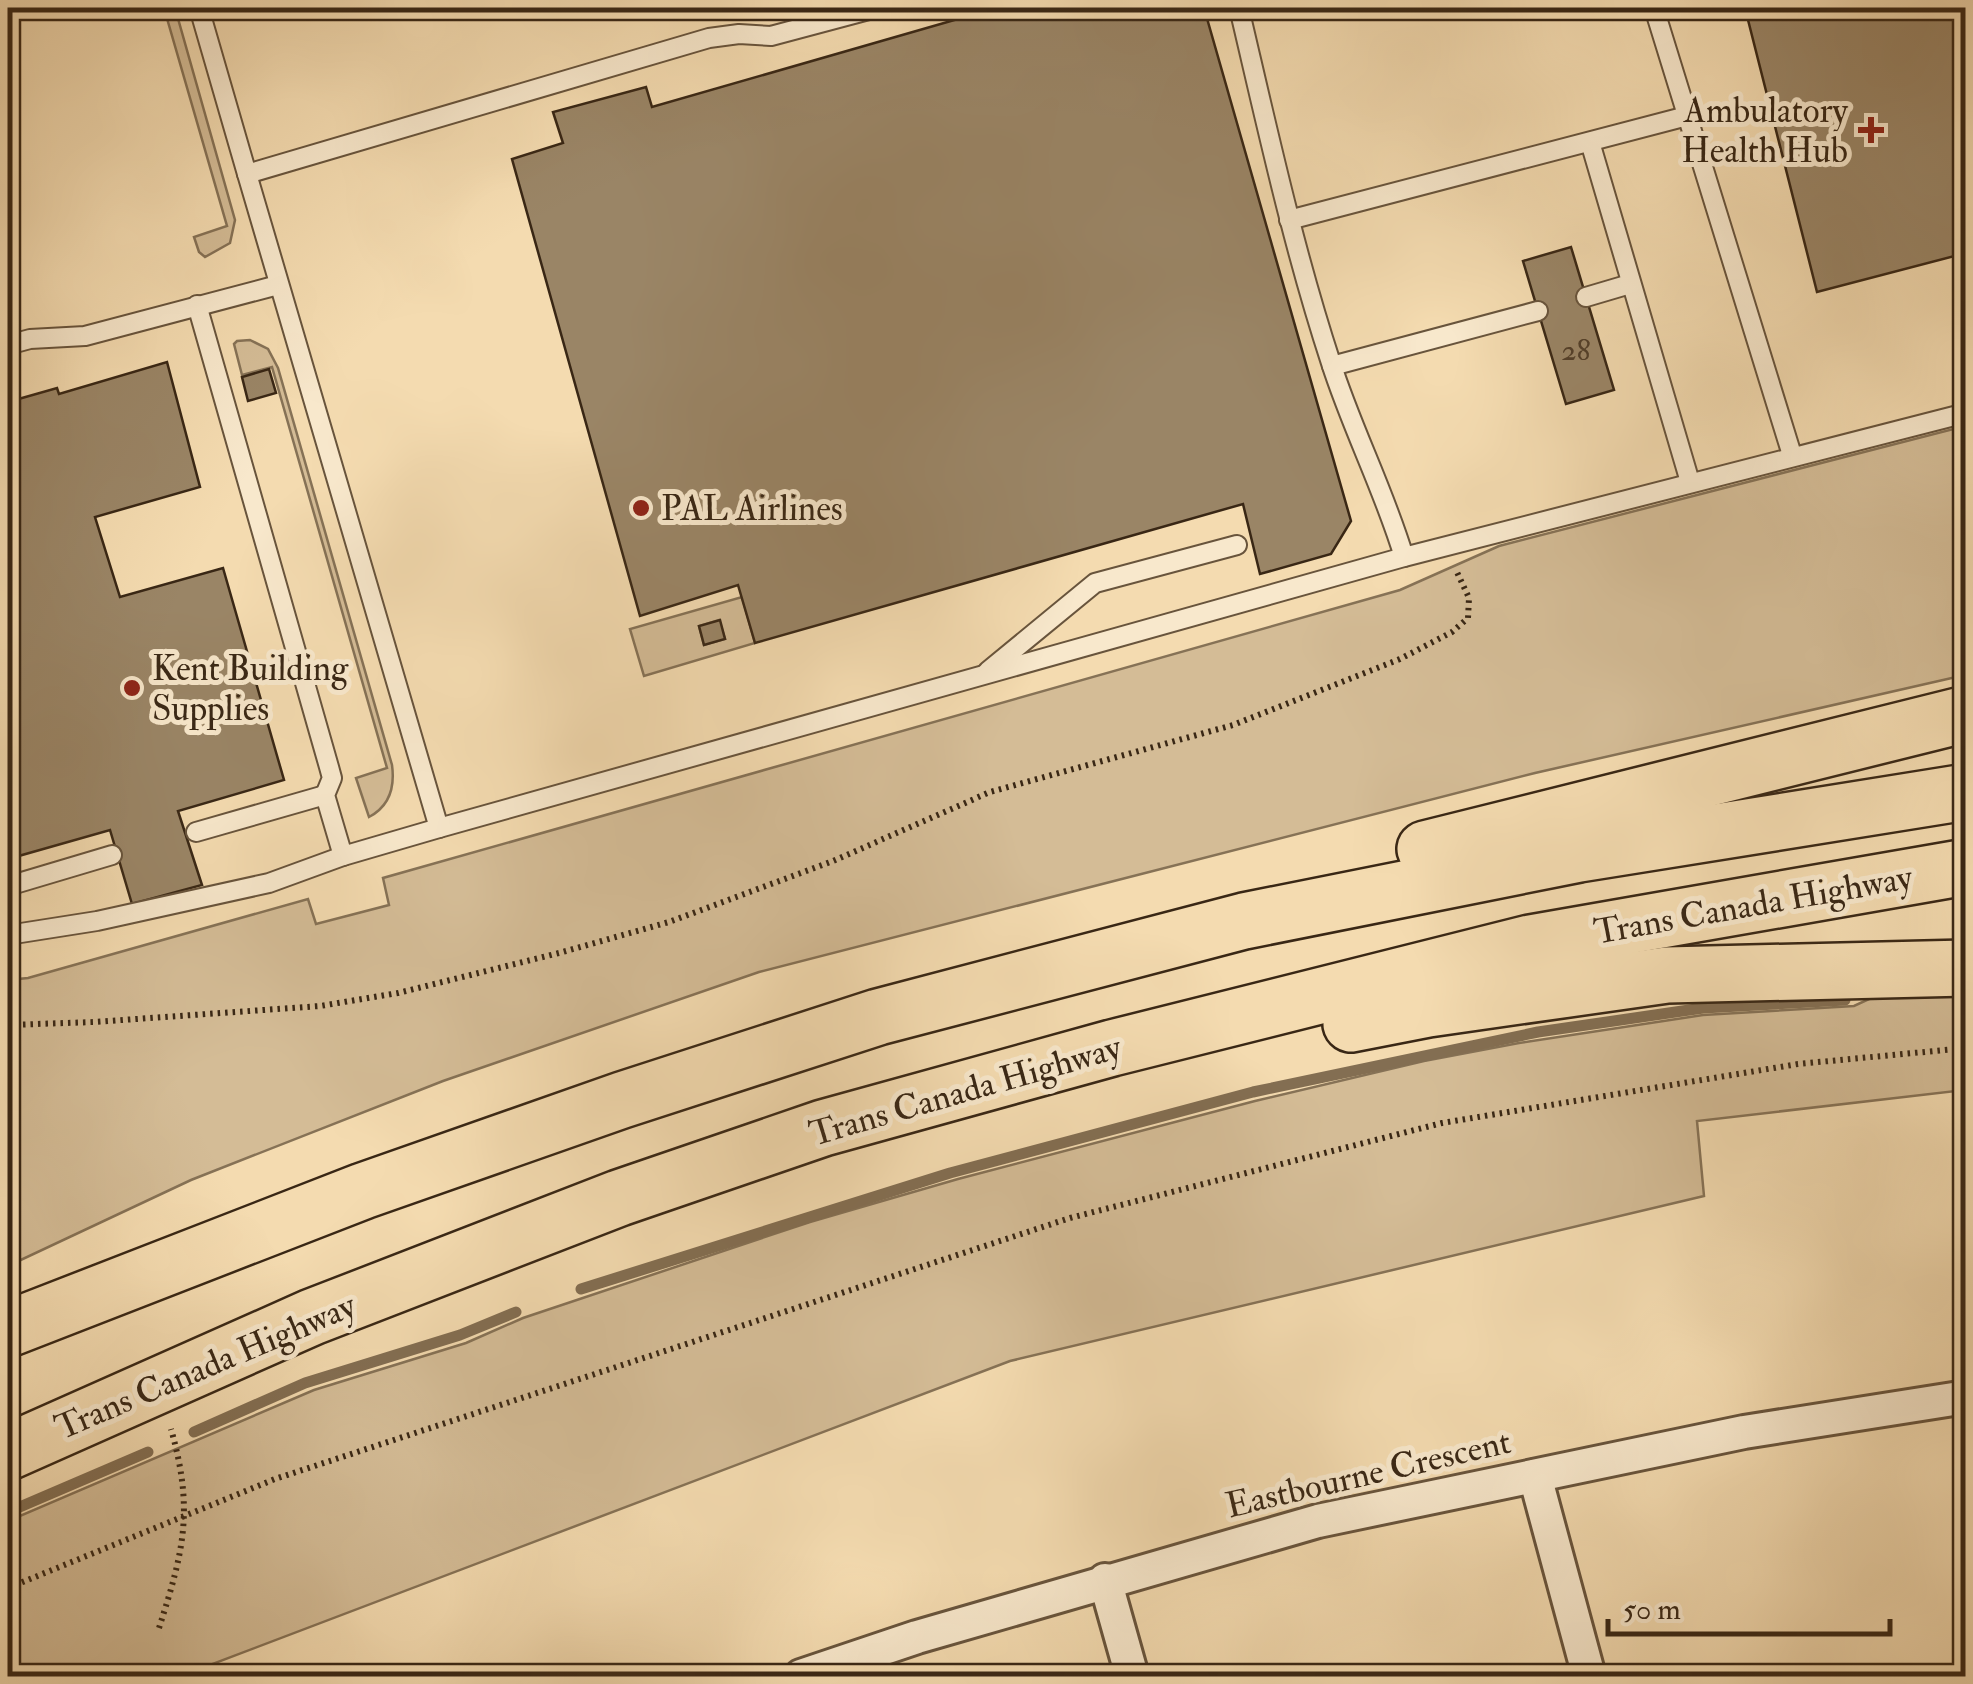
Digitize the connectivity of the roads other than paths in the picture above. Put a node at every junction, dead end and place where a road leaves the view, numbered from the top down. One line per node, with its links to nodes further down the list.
1 (199, 8): 7 (lane)
2 (876, 8): 7 (lane)
3 (1239, 8): 8 (lane)
4 (1654, 8): 5 (lane)
5 (1687, 116): 6 (lane); 17 (lane)
6 (1590, 142): 8 (lane); 9 (lane)
7 (247, 174): 10 (lane)
8 (1289, 220): 15 (lane)
9 (1630, 284): 11 (lane); 18 (lane)
10 (278, 286): 12 (lane); 25 (lane)
11 (1586, 297)
12 (197, 305): 14 (lane); 24 (lane)
13 (1538, 311): 15 (lane)
14 (8, 345)
15 (1332, 366): 20 (lane)
16 (1966, 413): 17 (lane)
17 (1792, 455): 18 (lane)
18 (1690, 482): 20 (lane)
19 (1237, 545): 21 (lane)
20 (1404, 557): 21 (lane)
21 (983, 675): 25 (lane)
22 (1966, 714): 33 (highway)
23 (1966, 792): 33 (highway)
24 (325, 795): 26 (lane); 28 (lane)
25 (439, 828): 28 (lane)
26 (196, 832)
27 (112, 856): 30 (lane)
28 (342, 856): 31 (lane)
29 (1966, 867): 34 (highway, Trans Canada Highway)
30 (8, 886)
31 (8, 935)
32 (1966, 968): 34 (highway)
33 (878, 1017): 35 (highway)
34 (824, 1128): 37 (highway, Trans Canada Highway)
35 (8, 1329)
36 (1966, 1397): 38 (street, Eastbourne Crescent)
37 (8, 1452)
38 (1535, 1476): 39 (street, Eastbourne Crescent); 42 (street)
39 (1106, 1580): 40 (street, Eastbourne Crescent); 41 (street)
40 (801, 1676)
41 (1132, 1676)
42 (1589, 1676)

